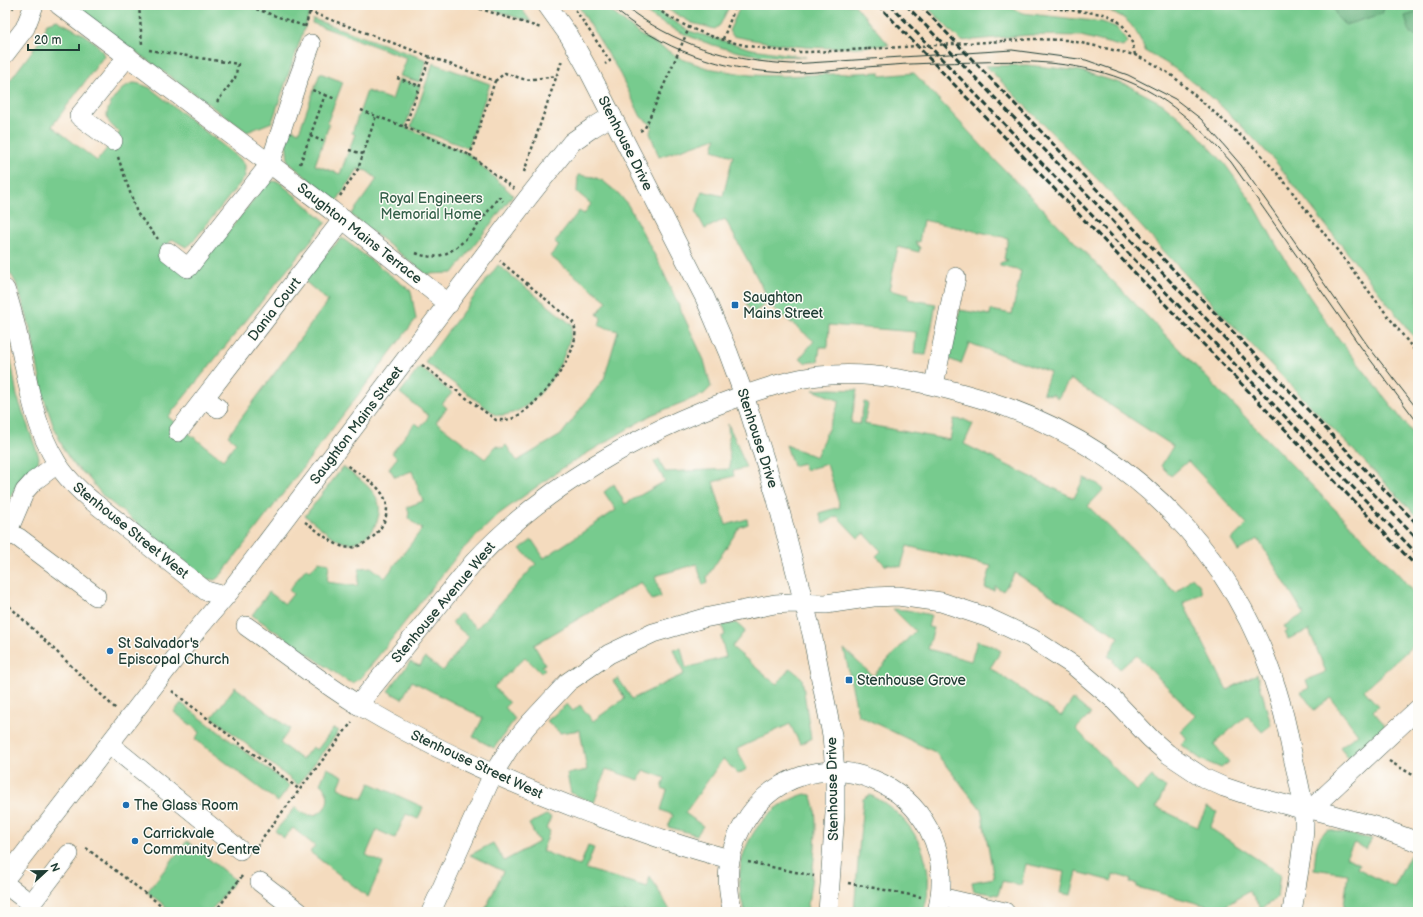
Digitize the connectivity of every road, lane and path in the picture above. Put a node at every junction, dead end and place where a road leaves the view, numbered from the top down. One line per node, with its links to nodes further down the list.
1 (34, 5): 17 (street)
2 (59, 5): 18 (street, Saughton Mains Terrace)
3 (139, 5): 29 (path)
4 (244, 5): 12 (path)
5 (308, 5): 12 (path)
6 (312, 5): 12 (path)
7 (468, 5): 14 (path)
8 (547, 5): 14 (street, Stenhouse Drive)
9 (652, 5): 13 (path)
10 (736, 5): 15 (path)
11 (1024, 5): 19 (path)
12 (310, 12): 20 (path)
13 (689, 28): 15 (path); 36 (path)
14 (570, 38): 21 (path); 31 (street, Stenhouse Drive)
15 (723, 39): 19 (path, bridge)
16 (312, 44): 24 (street)
17 (5, 54)
18 (128, 56): 29 (street, Saughton Mains Terrace); 34 (street)
19 (1135, 56): 52 (path)
20 (430, 57): 23 (path); 25 (path)
21 (557, 76): 23 (path); 41 (path)
22 (397, 78): 25 (path)
23 (495, 81): 39 (path)
24 (296, 84): 26 (path); 40 (street)
25 (420, 86): 32 (path)
26 (325, 95): 27 (path); 33 (path)
27 (336, 99)
28 (361, 110): 30 (path)
29 (207, 116): 40 (street, Saughton Mains Terrace)
30 (376, 116): 32 (path); 38 (path)
31 (612, 116): 36 (street, Stenhouse Drive); 43 (street, Saughton Mains Street)
32 (405, 127): 39 (path)
33 (310, 136): 35 (path); 42 (path)
34 (113, 141): 47 (path)
35 (324, 141)
36 (625, 141): 54 (street, Stenhouse Drive)
37 (349, 150): 38 (path)
38 (363, 154): 44 (path)
39 (470, 156): 43 (path)
40 (270, 164): 42 (street, Saughton Mains Terrace); 47 (street)
41 (522, 177)
42 (294, 182): 44 (street, Saughton Mains Terrace)
43 (522, 205): 45 (path); 46 (street, Saughton Mains Street)
44 (337, 214): 50 (street, Saughton Mains Terrace); 55 (street, Dania Court)
45 (411, 251)
46 (488, 251): 50 (street, Saughton Mains Street); 51 (path)
47 (168, 252)
48 (956, 277): 53 (street)
49 (5, 289): 57 (street, Stenhouse Street West)
50 (449, 304): 51 (street, Saughton Mains Street)
51 (409, 355): 56 (street, Saughton Mains Street)
52 (1418, 355)
53 (934, 385): 54 (street, Stenhouse Avenue West); 75 (street, Stenhouse Avenue West)
54 (744, 395): 63 (street, Stenhouse Drive); 66 (street, Stenhouse Avenue West)
55 (178, 432)
56 (333, 454): 58 (street, Saughton Mains Street); 58 (path)
57 (57, 464): 59 (street); 61 (street, Stenhouse Street West)
58 (290, 511): 61 (street, Saughton Mains Street)
59 (7, 535): 60 (street)
60 (96, 596)
61 (224, 596): 65 (street, Saughton Mains Street)
62 (5, 602): 68 (path)
63 (805, 604): 71 (street, Stenhouse Drive); 72 (street); 75 (street)
64 (246, 626): 66 (street, Stenhouse Street West)
65 (158, 680): 68 (street, Saughton Mains Street); 74 (path)
66 (361, 706): 72 (street, Stenhouse Street West); 74 (path)
67 (1418, 709): 75 (street)
68 (127, 720): 69 (street, Saughton Mains Street)
69 (109, 744): 78 (street); 81 (street, Saughton Mains Street)
70 (1394, 764): 73 (path)
71 (835, 772): 79 (street); 83 (street); 89 (street, Stenhouse Drive)
72 (493, 774): 79 (street, Stenhouse Street West); 87 (street)
73 (1418, 778)
74 (300, 790): 78 (path)
75 (1307, 809): 76 (street); 91 (street, Stenhouse Avenue West)
76 (1418, 842)
77 (75, 849): 82 (street); 84 (path)
78 (248, 851)
79 (730, 859): 88 (street)
80 (253, 877): 85 (path); 86 (street)
81 (5, 879)
82 (5, 884)
83 (939, 904): 90 (street)
84 (170, 912)
85 (215, 912)
86 (299, 912)
87 (431, 912)
88 (733, 912)
89 (828, 912)
90 (1005, 912)
91 (1292, 912)

